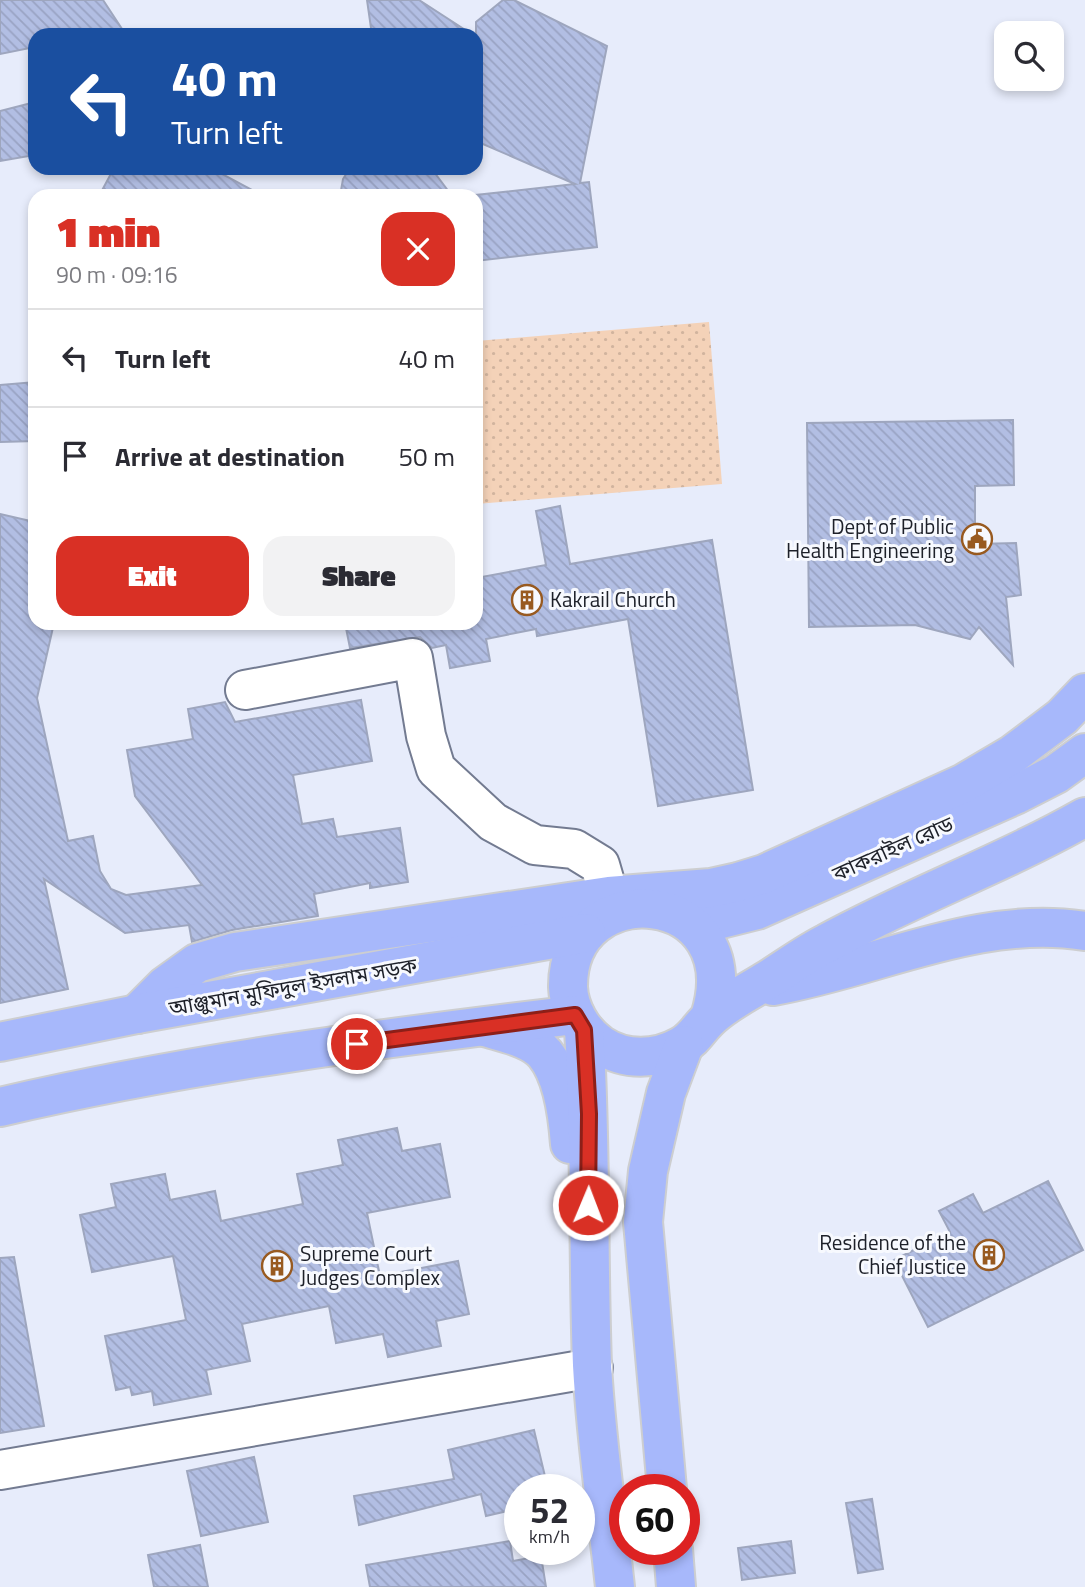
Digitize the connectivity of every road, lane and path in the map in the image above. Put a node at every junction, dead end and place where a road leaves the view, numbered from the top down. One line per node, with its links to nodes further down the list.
1 (244, 690): 5 (street)
2 (1085, 693): 5 (main road)
3 (1070, 764): 4 (main road); 6 (main road, কাকরাইল রোড)
4 (1084, 820): 9 (main road)
5 (624, 895): 6 (main road); 10 (main road)
6 (683, 920): 8 (main road); 11 (main road)
7 (1085, 931): 9 (main road)
8 (586, 933): 10 (main road, আঞ্জুমান মুফিদুল ইসলাম সড়ক); 12 (main road)
9 (753, 989): 11 (main road)
10 (137, 1014): 14 (main road, আঞ্জুমান মুফিদুল ইসলাম সড়ক)
11 (710, 1017): 15 (main road)
12 (580, 1022): 13 (main road); 15 (main road); 17 (main road)
13 (480, 1026): 16 (main road); 17 (main road)
14 (0, 1042)
15 (684, 1045): 20 (main road)
16 (0, 1107)
17 (588, 1228): 18 (main road)
18 (593, 1368): 19 (street); 22 (main road)
19 (0, 1470)
20 (666, 1474)
21 (674, 1565): 23 (main road)
22 (615, 1587)
23 (676, 1587)

